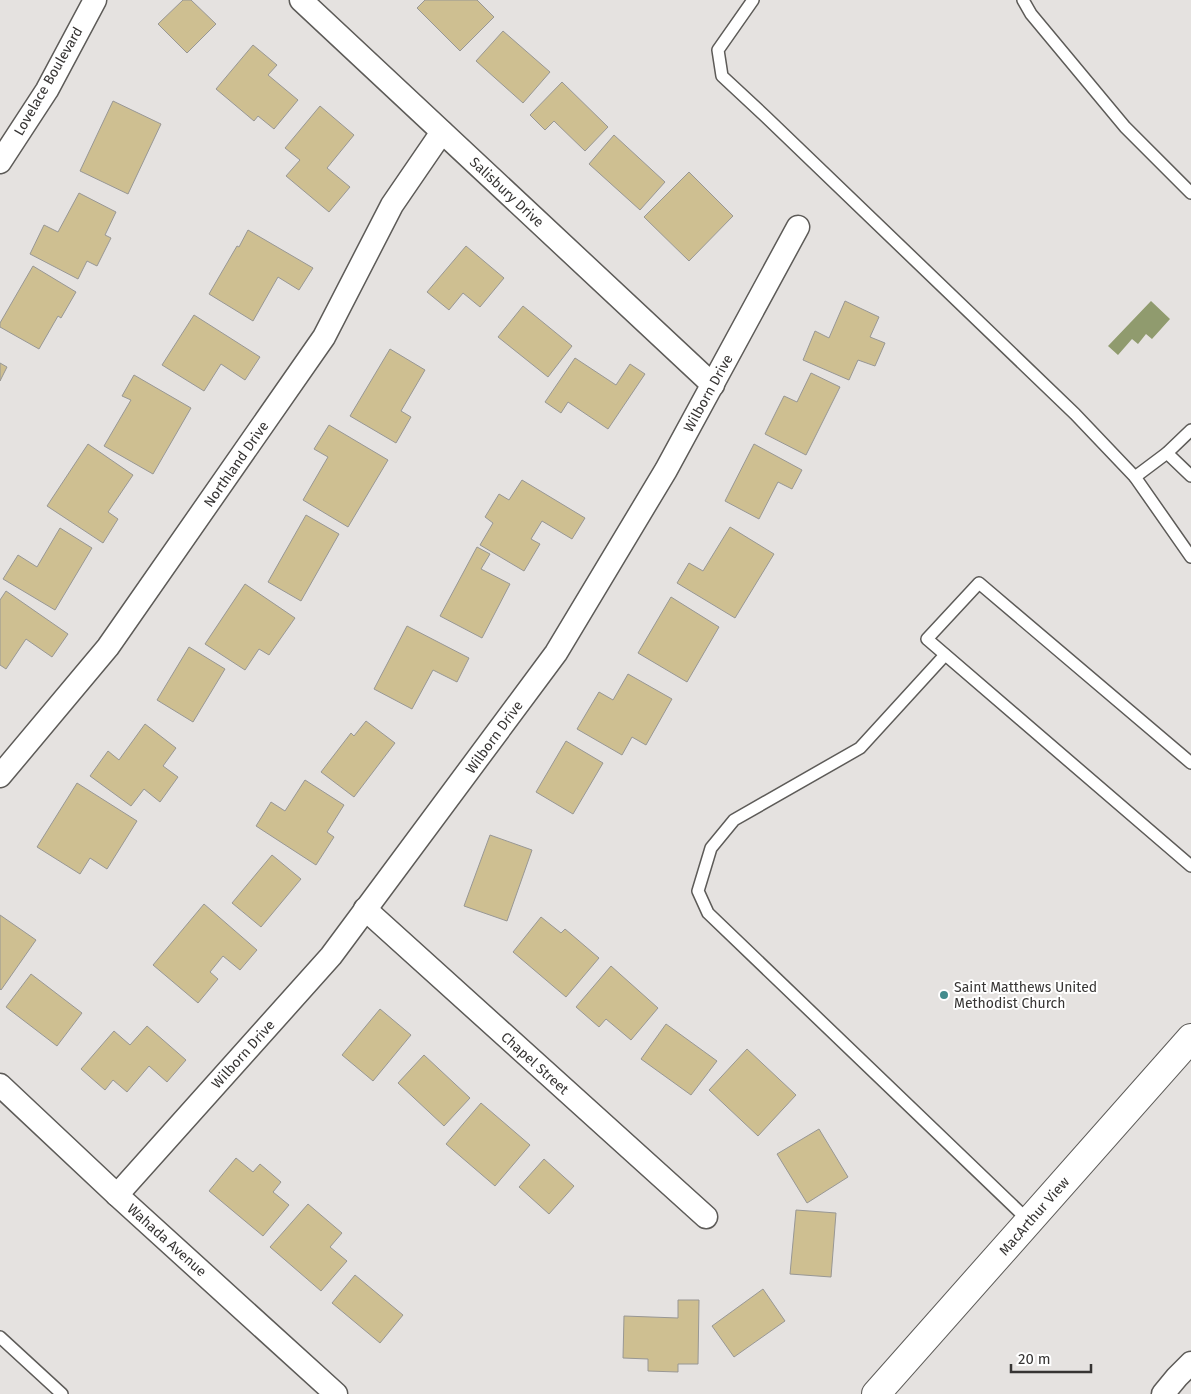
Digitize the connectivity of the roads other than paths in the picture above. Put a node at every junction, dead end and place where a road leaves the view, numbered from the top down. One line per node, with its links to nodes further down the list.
1 (95, 0): 6 (street, Lovelace Boulevard)
2 (301, 0): 5 (street, Salisbury Drive)
3 (754, 0): 12 (lane)
4 (1023, 0): 7 (lane)
5 (442, 132): 9 (street, Salisbury Drive); 17 (street, Northland Drive)
6 (0, 162)
7 (1191, 193)
8 (798, 227): 9 (street, Wilborn Drive)
9 (714, 385): 19 (street, Wilborn Drive)
10 (1191, 430): 11 (lane)
11 (1167, 453): 12 (lane); 13 (lane)
12 (1135, 476): 14 (lane)
13 (1191, 476)
14 (1191, 557)
15 (945, 655): 16 (lane); 18 (lane); 24 (lane)
16 (1191, 762)
17 (0, 776)
18 (1191, 866)
19 (365, 909): 22 (street, Wilborn Drive); 23 (street, Chapel Street)
20 (1191, 1038): 24 (street, MacArthur View)
21 (0, 1085): 22 (street, Wahada Avenue)
22 (117, 1195): 28 (street, Wahada Avenue)
23 (706, 1217)
24 (1029, 1221): 29 (street, MacArthur View)
25 (0, 1337): 27 (lane)
26 (1191, 1363): 30 (street)
27 (62, 1394)
28 (336, 1394)
29 (876, 1394)
30 (1163, 1394)

